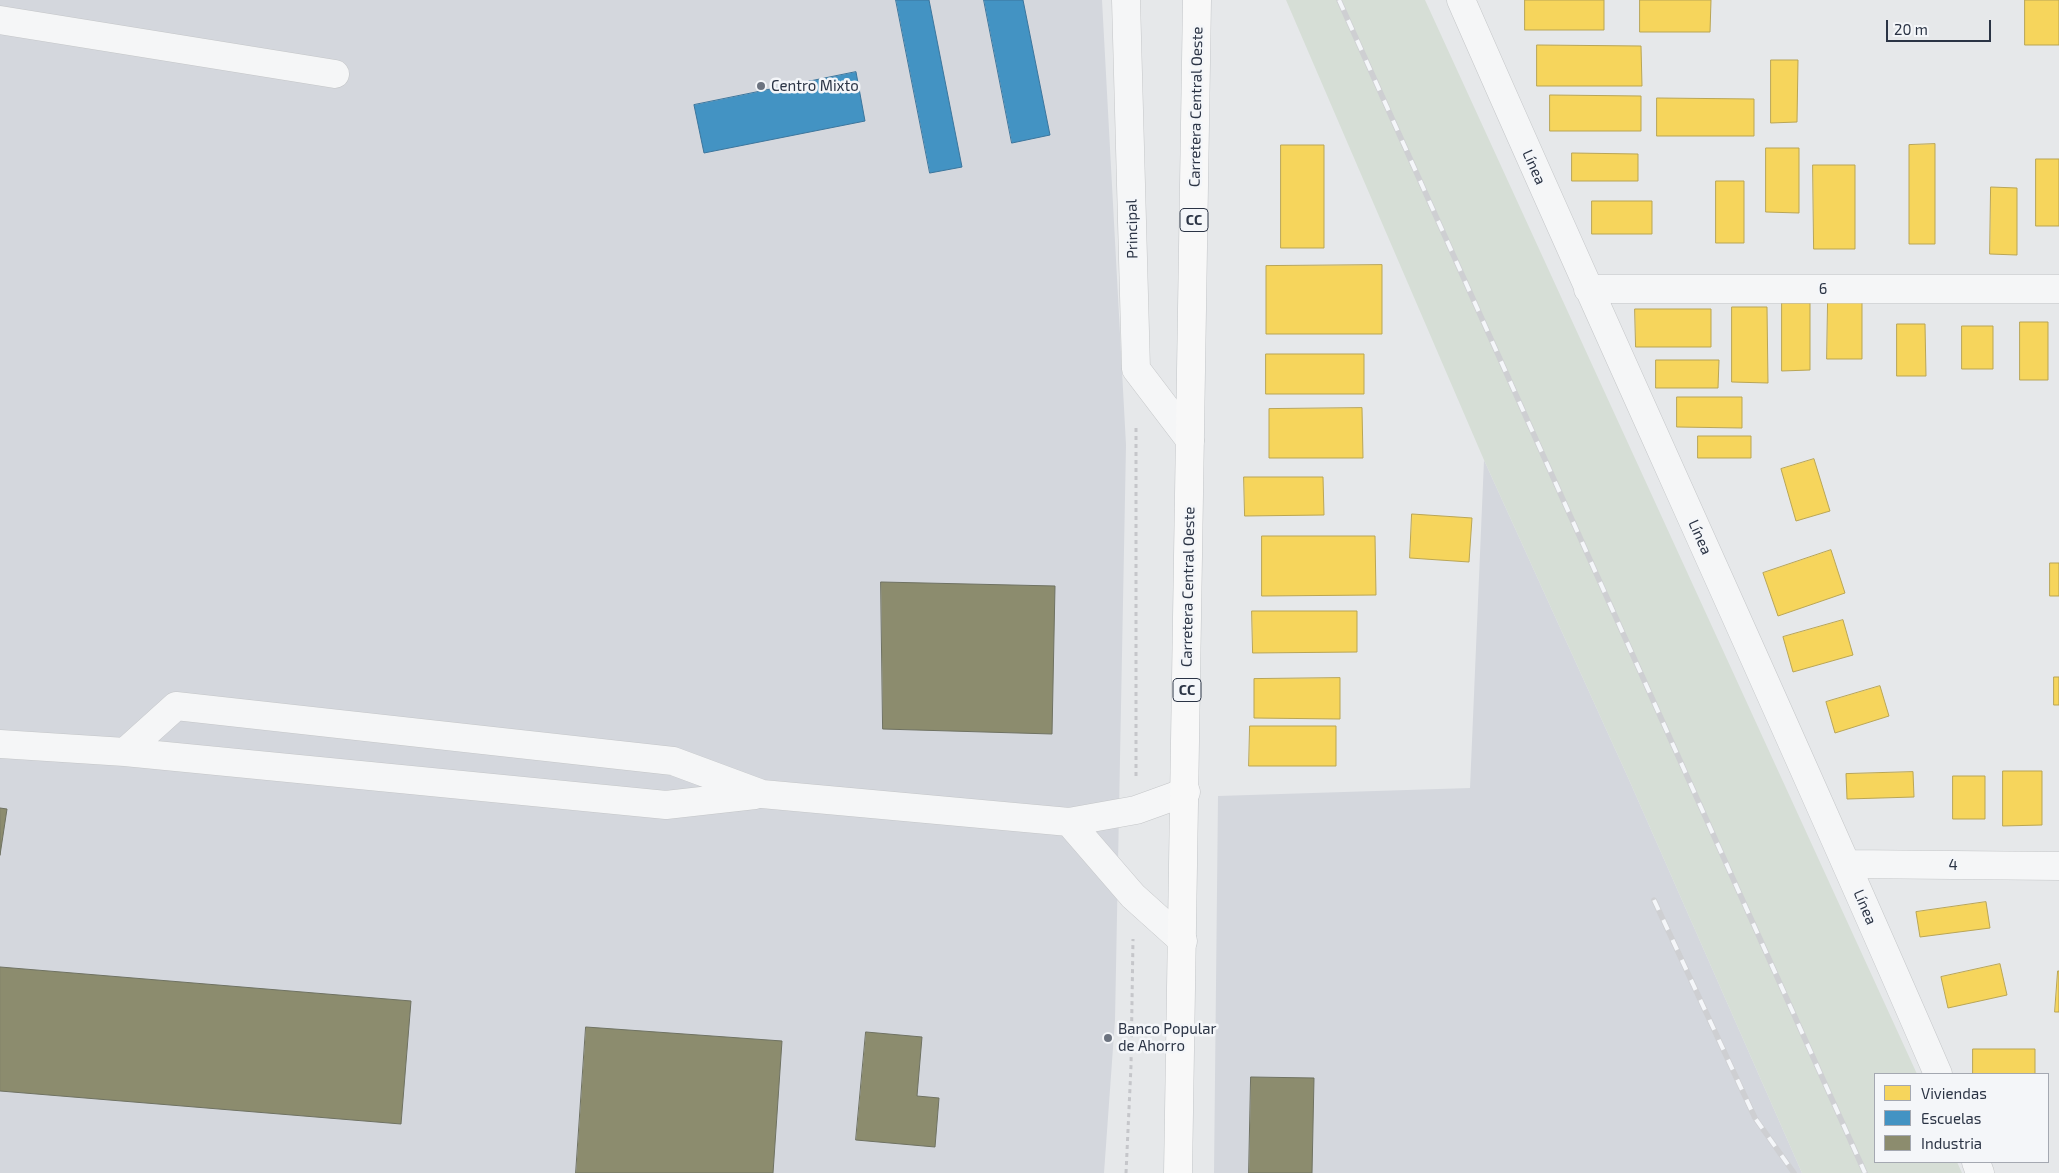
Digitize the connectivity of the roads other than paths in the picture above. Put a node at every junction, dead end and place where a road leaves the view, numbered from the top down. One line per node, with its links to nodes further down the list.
1 (1126, 0): 8 (street, Principal)
2 (1198, 0): 8 (main road, Carretera Central Oeste / CC)
3 (1461, 0): 6 (street, Línea)
4 (0, 20): 5 (street)
5 (335, 74)
6 (1588, 289): 7 (street, 6); 14 (street, Línea)
7 (2059, 289)
8 (1190, 440): 11 (main road, Carretera Central Oeste / CC)
9 (0, 744): 10 (street)
10 (124, 752): 12 (street); 12 (street)
11 (1186, 792): 13 (street); 16 (main road, Carretera Central Oeste / CC)
12 (762, 794): 13 (street)
13 (1069, 822): 16 (street)
14 (1847, 864): 15 (street, 4); 17 (street, Línea)
15 (2059, 866)
16 (1183, 941): 18 (main road, Carretera Central Oeste / CC)
17 (1938, 1073)
18 (1178, 1173)

